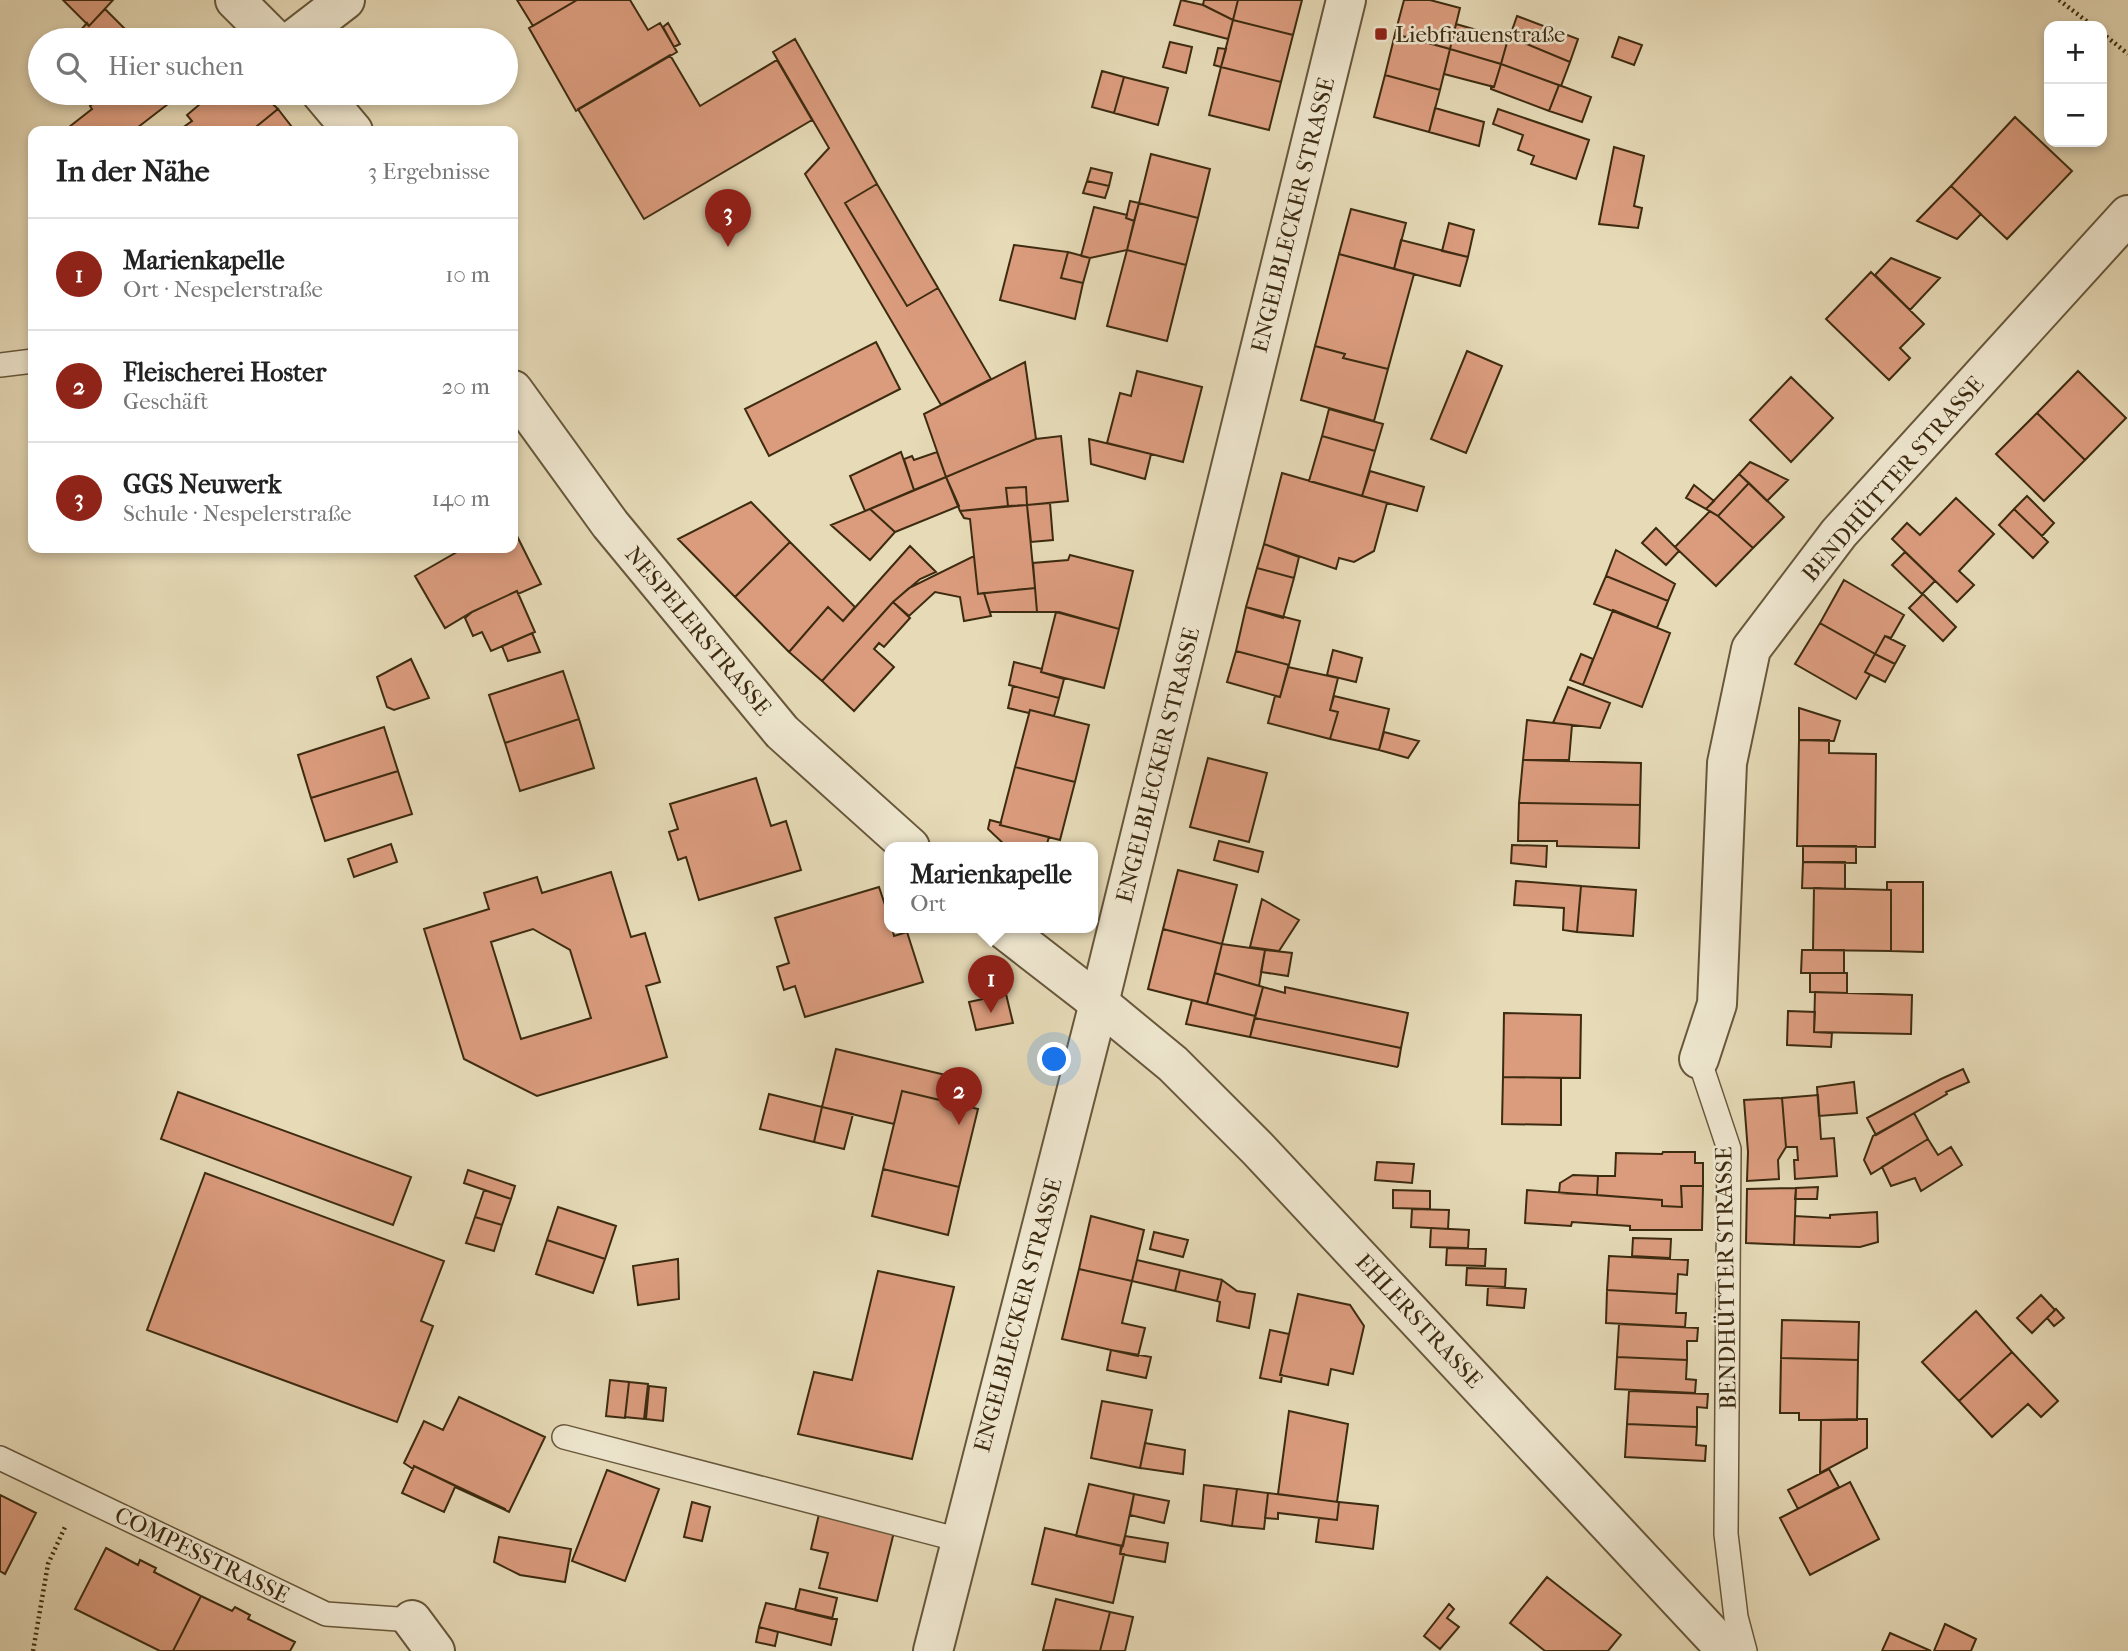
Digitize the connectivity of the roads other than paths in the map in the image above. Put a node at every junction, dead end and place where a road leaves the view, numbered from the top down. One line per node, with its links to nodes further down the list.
1 (235, 0): 4 (street)
2 (345, 0): 5 (street)
3 (1346, 0): 14 (street, ENGELBLECKER STRASSE)
4 (263, 28)
5 (309, 28)
6 (331, 105): 7 (street)
7 (349, 126)
8 (2128, 215): 15 (street, BENDHÜTTER STRASSE)
9 (28, 362): 10 (lane)
10 (0, 365)
11 (518, 397): 12 (street, NESPELERSTRASSE)
12 (904, 842)
13 (1009, 933): 14 (street)
14 (1099, 1003): 18 (street, ENGELBLECKER STRASSE); 22 (street, EHLERSTRASSE)
15 (1699, 1059): 23 (lane, BENDHÜTTER STRASSE)
16 (564, 1437): 18 (lane)
17 (0, 1458): 19 (lane, COMPESSTRASSE)
18 (960, 1540): 21 (street, ENGELBLECKER STRASSE)
19 (412, 1620): 20 (street)
20 (435, 1651)
21 (933, 1651)
22 (1727, 1651)
23 (1745, 1651)

